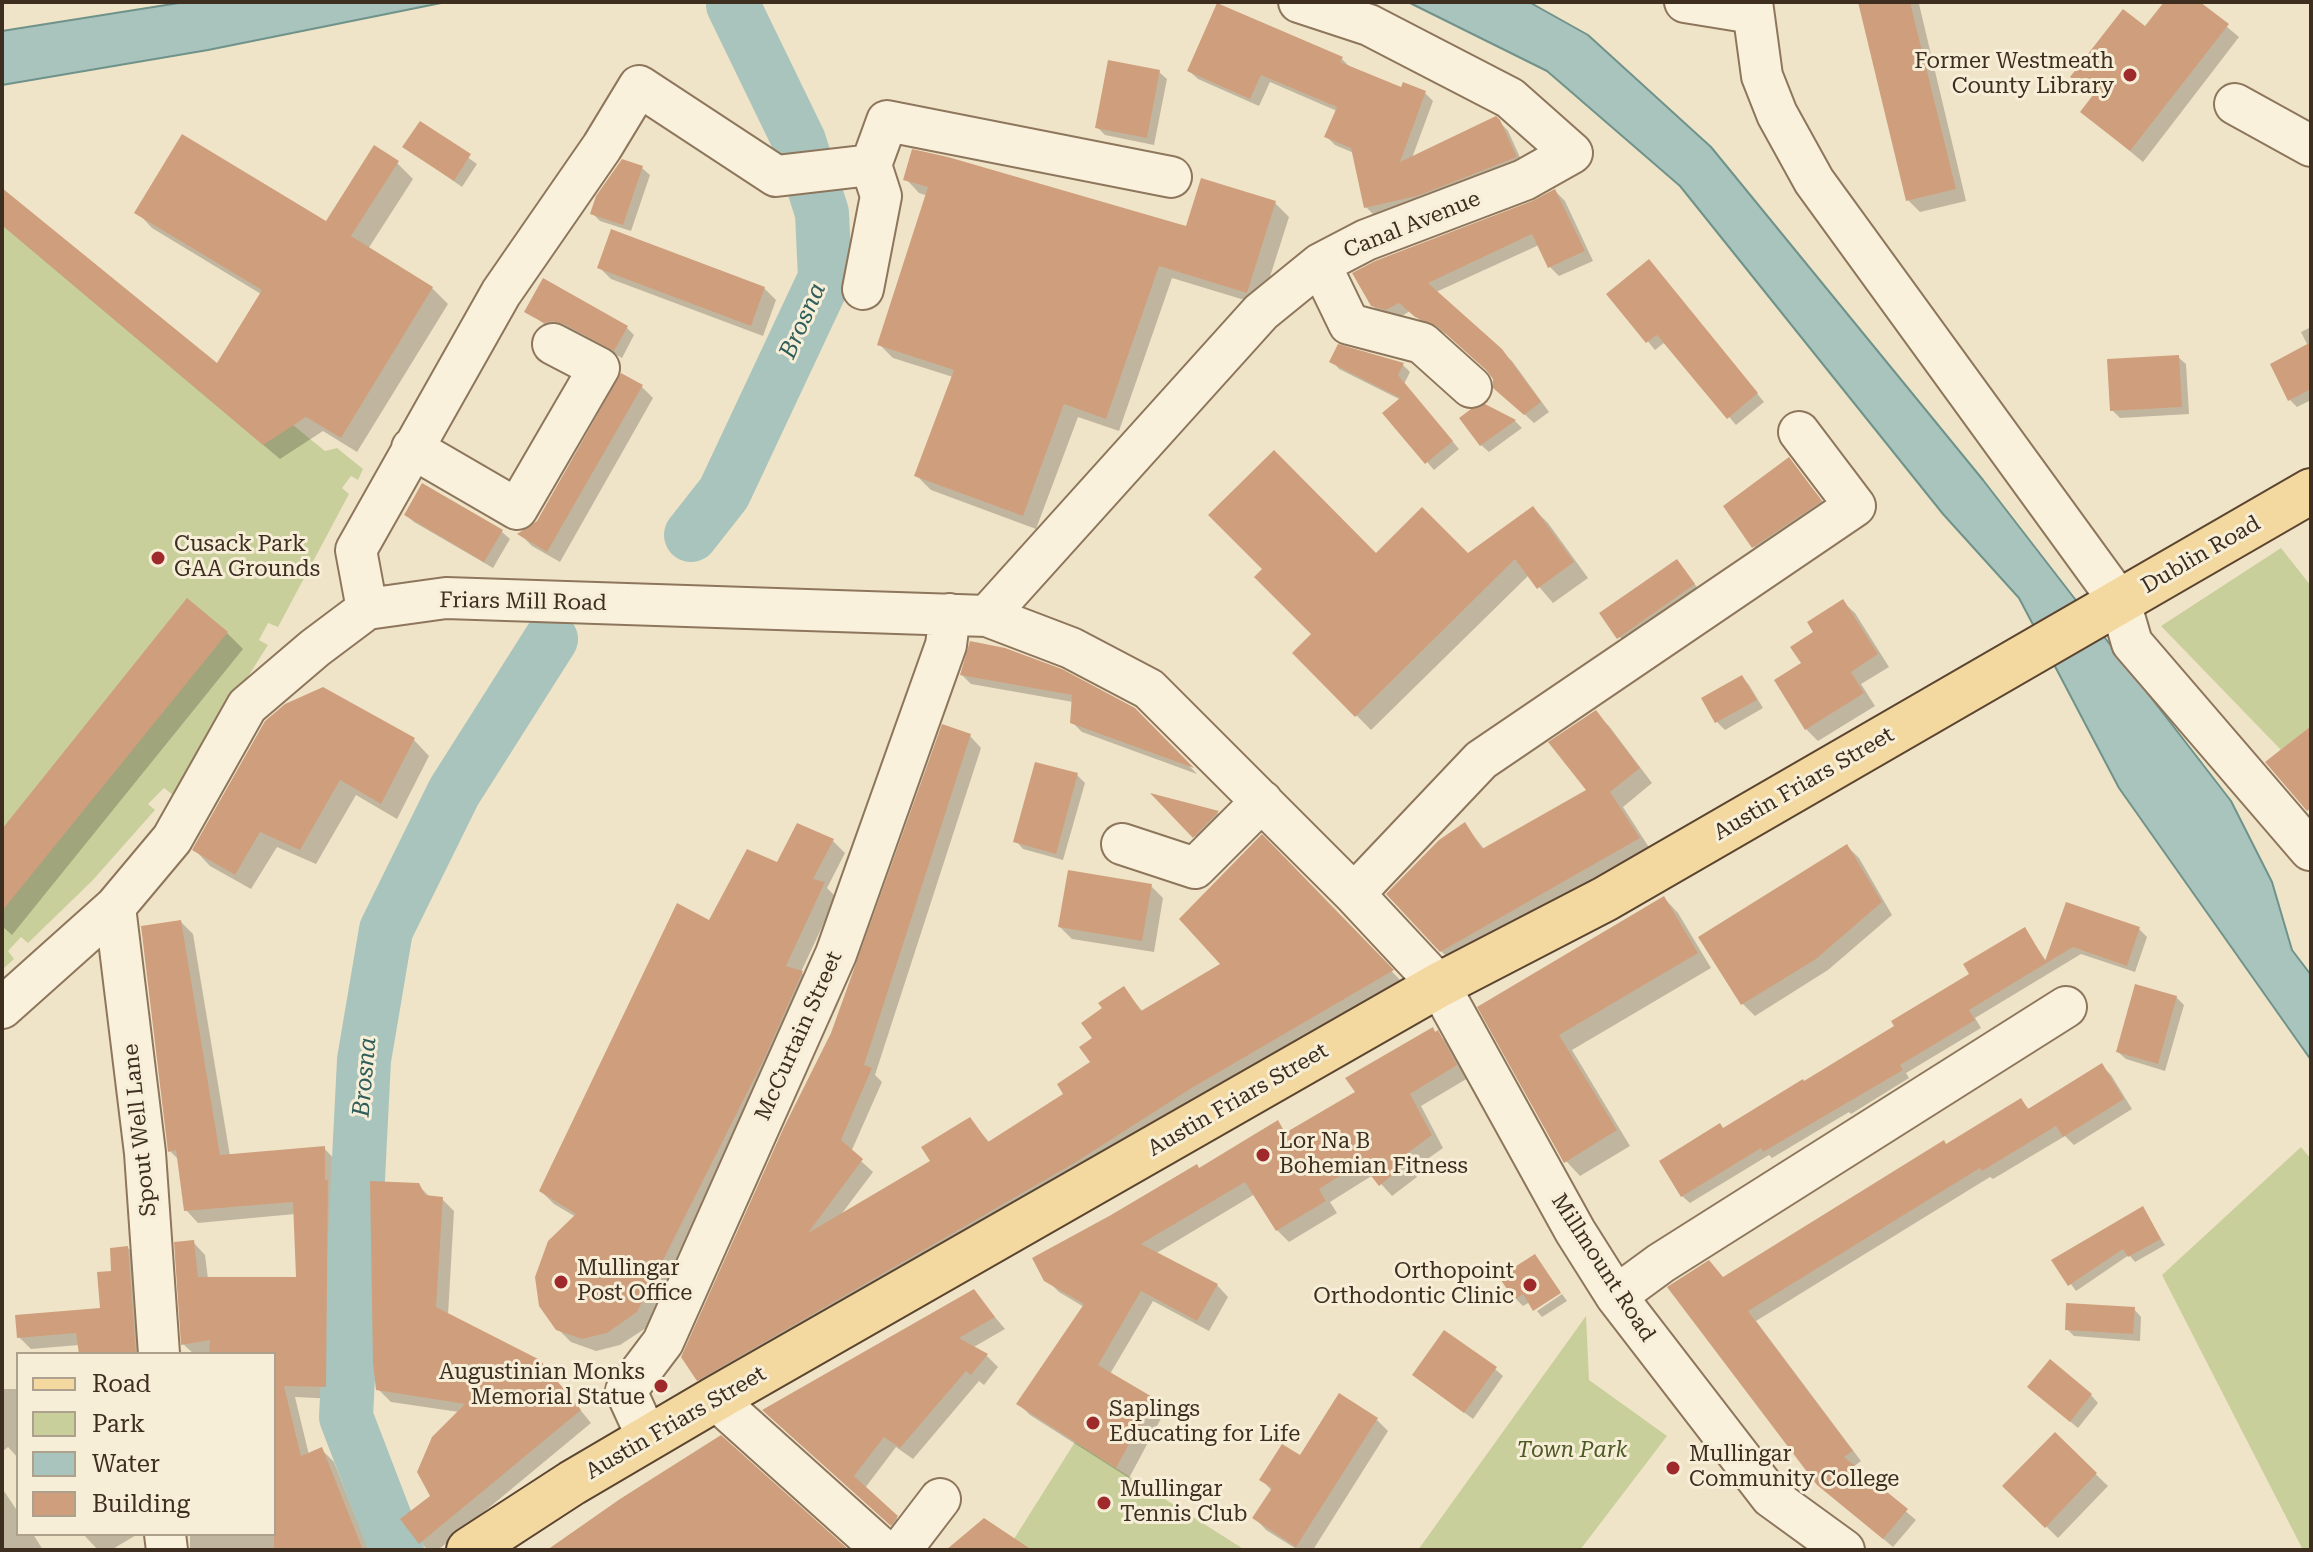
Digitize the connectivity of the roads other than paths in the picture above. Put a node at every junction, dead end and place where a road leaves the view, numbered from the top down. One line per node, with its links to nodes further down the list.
1 (1299, 2): 8 (street, Canal Avenue)
2 (1685, 2): 3 (street)
3 (1752, 8): 16 (street)
4 (2235, 104): 5 (street)
5 (2311, 146)
6 (871, 165): 7 (street); 9 (street); 13 (street)
7 (1171, 177)
8 (1320, 264): 11 (street); 17 (street, Canal Avenue)
9 (863, 289)
10 (553, 344): 13 (street)
11 (1471, 387)
12 (1799, 432): 22 (street)
13 (412, 448): 15 (street)
14 (2311, 491): 16 (main road, Dublin Road)
15 (367, 609): 17 (street, Friars Mill Road); 23 (street, Friars Mill Road)
16 (2106, 610): 18 (main road, Dublin Road); 21 (street)
17 (968, 615): 19 (street); 30 (street, McCurtain Street)
18 (2014, 663): 24 (main road, Austin Friars Street)
19 (1262, 801): 20 (street); 22 (street)
20 (1122, 844)
21 (2310, 850)
22 (1354, 894): 24 (street)
23 (115, 907): 26 (street, Friars Mill Road); 28 (street, Spout Well Lane)
24 (1439, 985): 27 (street, Millmount Road); 29 (main road, Austin Friars Street)
25 (2066, 1007): 27 (street)
26 (2, 1008)
27 (1616, 1296): 35 (street, Millmount Road)
28 (159, 1352)
29 (715, 1399): 30 (main road, Austin Friars Street); 33 (street)
30 (648, 1439): 32 (main road, Austin Friars Street)
31 (940, 1499): 34 (street)
32 (469, 1550)
33 (883, 1550)
34 (901, 1550)
35 (1844, 1550)

